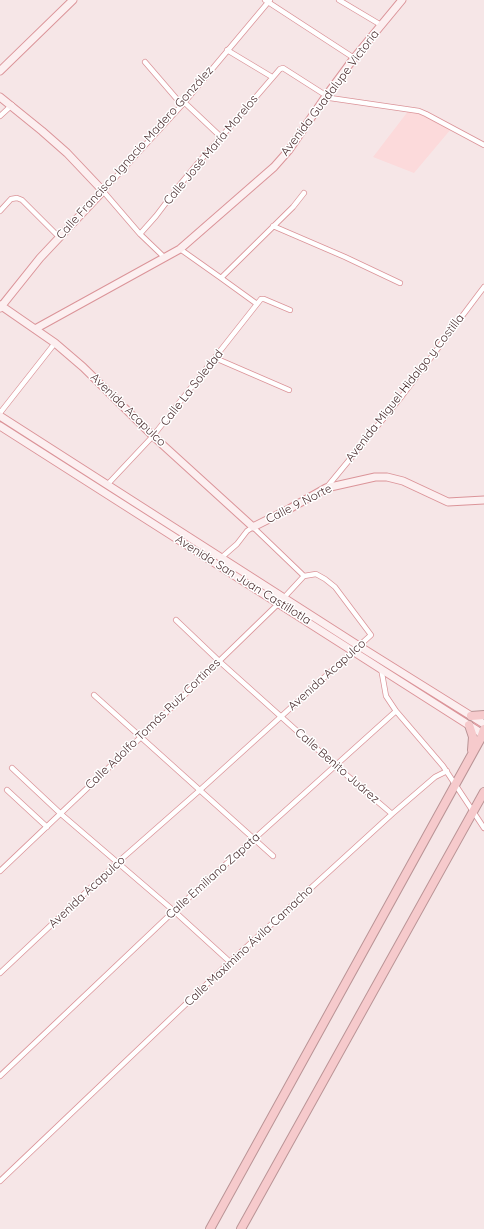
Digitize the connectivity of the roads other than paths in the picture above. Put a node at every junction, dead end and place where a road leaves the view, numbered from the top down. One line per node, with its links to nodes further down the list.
1 (73, 0): 9 (street)
2 (339, 0): 5 (street)
3 (402, 0): 5 (street, Avenida Guadalupe Victoria)
4 (268, 1): 6 (street, Calle Francisco Ignacio Madero González); 7 (street)
5 (381, 25): 7 (street, Avenida Guadalupe Victoria)
6 (227, 50): 10 (street); 13 (street, Calle Francisco Ignacio Madero González)
7 (354, 58): 11 (street, Avenida Guadalupe Victoria)
8 (145, 62): 13 (street)
9 (0, 71)
10 (272, 77): 11 (street, Calle José María Morelos); 16 (street, Calle José María Morelos)
11 (326, 96): 17 (street); 24 (street, Avenida Guadalupe Victoria)
12 (0, 97): 14 (street)
13 (183, 104): 16 (street); 18 (street, Calle Francisco Ignacio Madero González)
14 (12, 105): 15 (street); 18 (street)
15 (0, 116)
16 (221, 137): 22 (street, Calle José María Morelos)
17 (484, 145)
18 (103, 191): 22 (street); 23 (street, Calle Francisco Ignacio Madero González)
19 (304, 193): 21 (street)
20 (0, 211): 23 (street)
21 (273, 226): 26 (street); 27 (street)
22 (140, 234): 25 (street)
23 (59, 237): 30 (street, Calle Francisco Ignacio Madero González)
24 (180, 249): 25 (street, Avenida Guadalupe Victoria); 26 (street)
25 (164, 257): 32 (street, Avenida Guadalupe Victoria)
26 (221, 278): 29 (street)
27 (400, 283)
28 (484, 287): 41 (street, Avenida Miguel Hidalgo y Costilla)
29 (257, 304): 31 (street); 34 (street, Calle La Soledad)
30 (1, 306): 32 (street, Avenida Acapulco)
31 (290, 310)
32 (35, 329): 33 (street, Avenida Acapulco)
33 (55, 344): 36 (street); 39 (street, Avenida Acapulco)
34 (215, 358): 35 (street); 39 (street, Calle La Soledad)
35 (289, 390)
36 (0, 413)
37 (0, 416): 40 (street, Avenida San Juan Castillotla)
38 (0, 426): 46 (street, Avenida San Juan Castillotla)
39 (154, 436): 40 (street, Calle La Soledad); 43 (street, Avenida Acapulco)
40 (107, 485): 44 (street, Avenida San Juan Castillotla)
41 (326, 488): 42 (street, Calle 9 Norte); 43 (street, Calle 9 Norte)
42 (484, 500)
43 (253, 527): 44 (street); 45 (street, Avenida Acapulco)
44 (221, 558): 46 (street, Avenida San Juan Castillotla)
45 (304, 576): 46 (street, Calle Adolfo Tomás Ruiz Cortines); 48 (street, Avenida Acapulco)
46 (281, 600): 48 (street, Avenida San Juan Castillotla); 49 (street, Calle Adolfo Tomás Ruiz Cortines)
47 (176, 620): 49 (street, Calle Benito Juárez)
48 (357, 649): 50 (street, Avenida San Juan Castillotla); 54 (street, Avenida San Juan Castillotla); 55 (street, Avenida Acapulco)
49 (219, 661): 55 (street, Calle Benito Juárez); 59 (street, Calle Adolfo Tomás Ruiz Cortines)
50 (381, 668): 52 (street); 57 (street, Avenida San Juan Castillotla)
51 (94, 695): 59 (street)
52 (396, 711): 61 (street, Calle Emiliano Zapata); 63 (street)
53 (484, 715): 54 (highway)
54 (471, 716): 56 (street, Avenida San Juan Castillotla)
55 (281, 717): 61 (street, Calle Benito Juárez); 66 (street, Avenida Acapulco)
56 (484, 724)
57 (469, 725): 58 (street, Avenida San Juan Castillotla); 60 (highway)
58 (483, 734): 60 (highway)
59 (141, 737): 66 (street); 69 (street, Calle Adolfo Tomás Ruiz Cortines)
60 (468, 760): 64 (highway)
61 (336, 766): 70 (street, Calle Benito Juárez); 73 (street, Calle Emiliano Zapata)
62 (12, 768): 69 (street)
63 (447, 771): 64 (street); 70 (street, Calle Maximino Ávila Camacho)
64 (455, 784): 68 (street); 82 (highway)
65 (7, 790): 71 (street)
66 (200, 790): 73 (street); 75 (street, Avenida Acapulco)
67 (484, 792): 68 (highway)
68 (473, 812): 72 (street); 83 (highway)
69 (61, 814): 71 (street, Calle Adolfo Tomás Ruiz Cortines); 75 (street)
70 (392, 814): 78 (street, Calle Maximino Ávila Camacho)
71 (47, 827): 76 (street, Calle Adolfo Tomás Ruiz Cortines)
72 (484, 828)
73 (254, 838): 74 (street); 77 (street, Calle Emiliano Zapata)
74 (273, 856)
75 (118, 863): 77 (street); 79 (street, Avenida Acapulco)
76 (0, 871)
77 (174, 911): 78 (street); 80 (street, Calle Emiliano Zapata)
78 (230, 962): 81 (street, Calle Maximino Ávila Camacho)
79 (0, 973)
80 (0, 1076)
81 (0, 1181)
82 (210, 1229)
83 (241, 1229)

